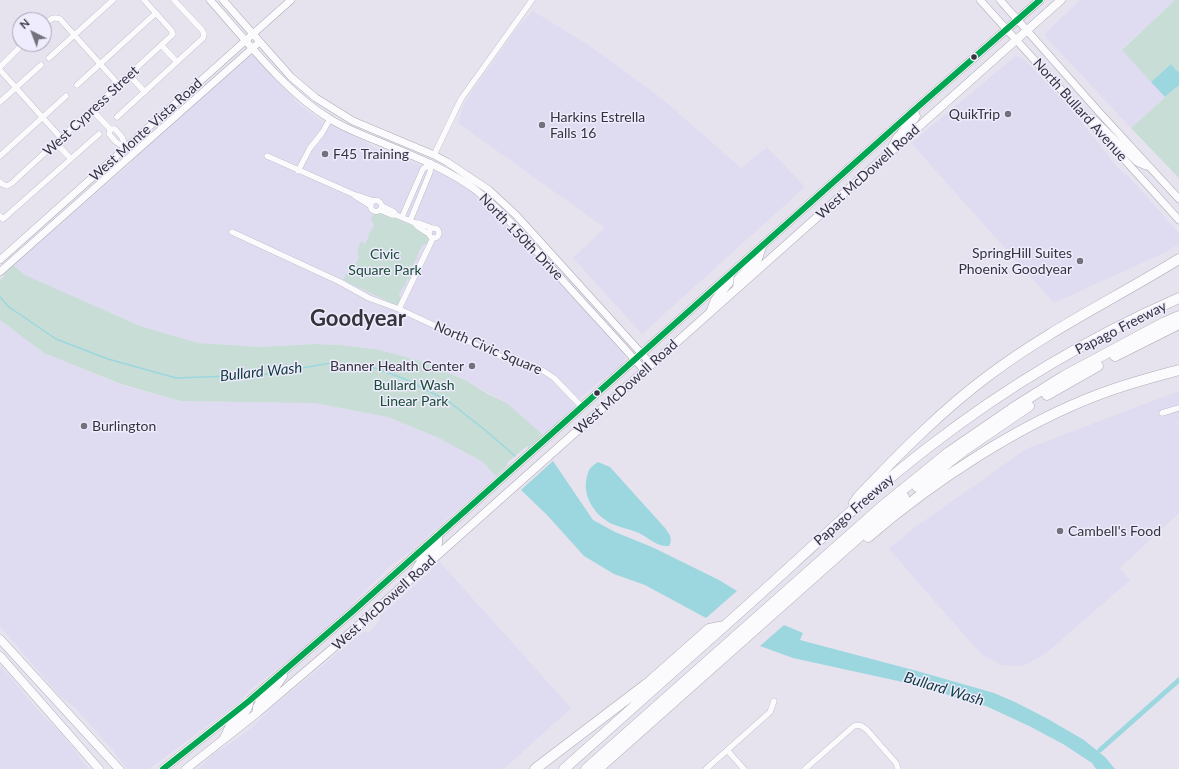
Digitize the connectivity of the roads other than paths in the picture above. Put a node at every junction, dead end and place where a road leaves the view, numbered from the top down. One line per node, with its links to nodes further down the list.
1 (113, 0): 18 (street)
2 (144, 0): 12 (street)
3 (174, 0): 26 (street)
4 (210, 0): 19 (street, North 150th Drive)
5 (223, 0): 17 (street, North 150th Drive)
6 (291, 0): 17 (street, West Monte Vista Road)
7 (532, 0): 48 (street)
8 (980, 0): 15 (street, North Bullard Avenue)
9 (1000, 0): 14 (street, North Bullard Avenue)
10 (1040, 0): 14 (main road, West McDowell Road)
11 (1061, 0): 16 (main road, West McDowell Road)
12 (156, 13): 22 (street, West Cypress Street); 27 (street)
13 (52, 18): 18 (street)
14 (1018, 20): 15 (main road, West McDowell Road); 16 (street, North Bullard Avenue)
15 (1007, 29): 20 (street, North Bullard Avenue); 38 (main road, West McDowell Road)
16 (1028, 30): 20 (main road, West McDowell Road); 53 (street, North Bullard Avenue)
17 (253, 34): 19 (street, West Monte Vista Road); 21 (street, North 150th Drive)
18 (74, 35): 25 (street); 27 (street)
19 (246, 40): 23 (street, North 150th Drive); 45 (street, West Monte Vista Road)
20 (1017, 40): 42 (street, North Bullard Avenue); 46 (main road, West McDowell Road)
21 (260, 42): 23 (street, West Monte Vista Road); 48 (street, North 150th Drive)
22 (162, 46): 26 (street); 30 (street, West Cypress Street)
23 (253, 47): 41 (street, North 150th Drive); 47 (street, West Monte Vista Road)
24 (15, 52): 29 (street)
25 (49, 58)
26 (177, 62): 34 (street)
27 (100, 64): 31 (street); 32 (street)
28 (41, 65): 33 (street)
29 (0, 68): 33 (street)
30 (129, 75): 32 (street, West Cypress Street); 34 (street)
31 (77, 85)
32 (119, 85): 37 (street, West Cypress Street)
33 (15, 88): 36 (street); 39 (street)
34 (145, 92): 40 (street)
35 (66, 96): 39 (street)
36 (0, 102)
37 (92, 110): 44 (street, West Cypress Street); 45 (street)
38 (913, 111): 46 (main road); 56 (main road, West McDowell Road)
39 (42, 118): 44 (street); 49 (street)
40 (117, 118)
41 (330, 119): 52 (street, North 150th Drive); 54 (street)
42 (1087, 119): 53 (street); 63 (street, North Bullard Avenue)
43 (99, 134): 51 (street)
44 (59, 140): 51 (street); 55 (street, West Cypress Street)
45 (126, 148): 47 (street); 68 (street, West Monte Vista Road)
46 (889, 153): 59 (main road, West McDowell Road)
47 (132, 154): 69 (street, West Monte Vista Road)
48 (434, 155): 52 (street); 77 (street, North 150th Drive)
49 (0, 156)
50 (267, 156): 54 (street)
51 (71, 159): 62 (street)
52 (431, 163): 61 (street); 64 (street); 78 (street, North 150th Drive)
53 (1150, 168): 57 (street, North Bullard Avenue)
54 (298, 171): 58 (street)
55 (0, 182)
56 (821, 194): 59 (main road); 66 (main road, West McDowell Road)
57 (1179, 199)
58 (373, 204): 60 (street); 60 (street)
59 (830, 205): 71 (main road, West McDowell Road)
60 (381, 208): 61 (street)
61 (399, 216): 64 (street)
62 (2, 217)
63 (1179, 220)
64 (412, 222): 73 (street)
65 (232, 232): 73 (street, North Civic Square)
66 (762, 246): 70 (main road, West McDowell Road); 71 (main road)
67 (1179, 259): 85 (highway)
68 (0, 260)
69 (0, 272)
70 (730, 275): 74 (main road); 77 (main road, West McDowell Road)
71 (737, 288): 74 (main road, West McDowell Road)
72 (1179, 298): 85 (highway, Papago Freeway)
73 (399, 309): 82 (street, North Civic Square)
74 (710, 312): 79 (main road, West McDowell Road)
75 (1179, 316): 106 (highway)
76 (1179, 324): 88 (highway, Papago Freeway)
77 (642, 353): 78 (main road, West McDowell Road); 79 (street, North 150th Drive)
78 (634, 360): 80 (street, North 150th Drive); 82 (main road, West McDowell Road)
79 (651, 364): 80 (main road, West McDowell Road)
80 (644, 370): 87 (main road, West McDowell Road)
81 (1179, 370): 88 (highway)
82 (582, 407): 86 (main road, West McDowell Road)
83 (1179, 408): 84 (street)
84 (1162, 413)
85 (846, 515): 89 (highway, Papago Freeway)
86 (438, 535): 87 (main road); 92 (main road, West McDowell Road)
87 (412, 578): 95 (main road, West McDowell Road)
88 (797, 592): 97 (highway, Papago Freeway)
89 (725, 626): 104 (highway); 105 (highway, Papago Freeway)
90 (0, 639): 101 (main road)
91 (0, 656): 100 (main road)
92 (288, 668): 93 (main road, West McDowell Road); 95 (main road)
93 (249, 701): 96 (main road); 102 (main road, West McDowell Road)
94 (774, 701): 98 (street)
95 (257, 713): 96 (main road, West McDowell Road)
96 (223, 740): 103 (main road, West McDowell Road)
97 (620, 749): 107 (highway, Papago Freeway); 108 (highway)
98 (727, 750): 109 (street); 110 (street)
99 (898, 767): 111 (street)
100 (99, 769)
101 (120, 769)
102 (163, 769)
103 (186, 769)
104 (535, 769)
105 (564, 769)
106 (586, 769)
107 (598, 769)
108 (605, 769)
109 (706, 769)
110 (744, 769)
111 (805, 769)

